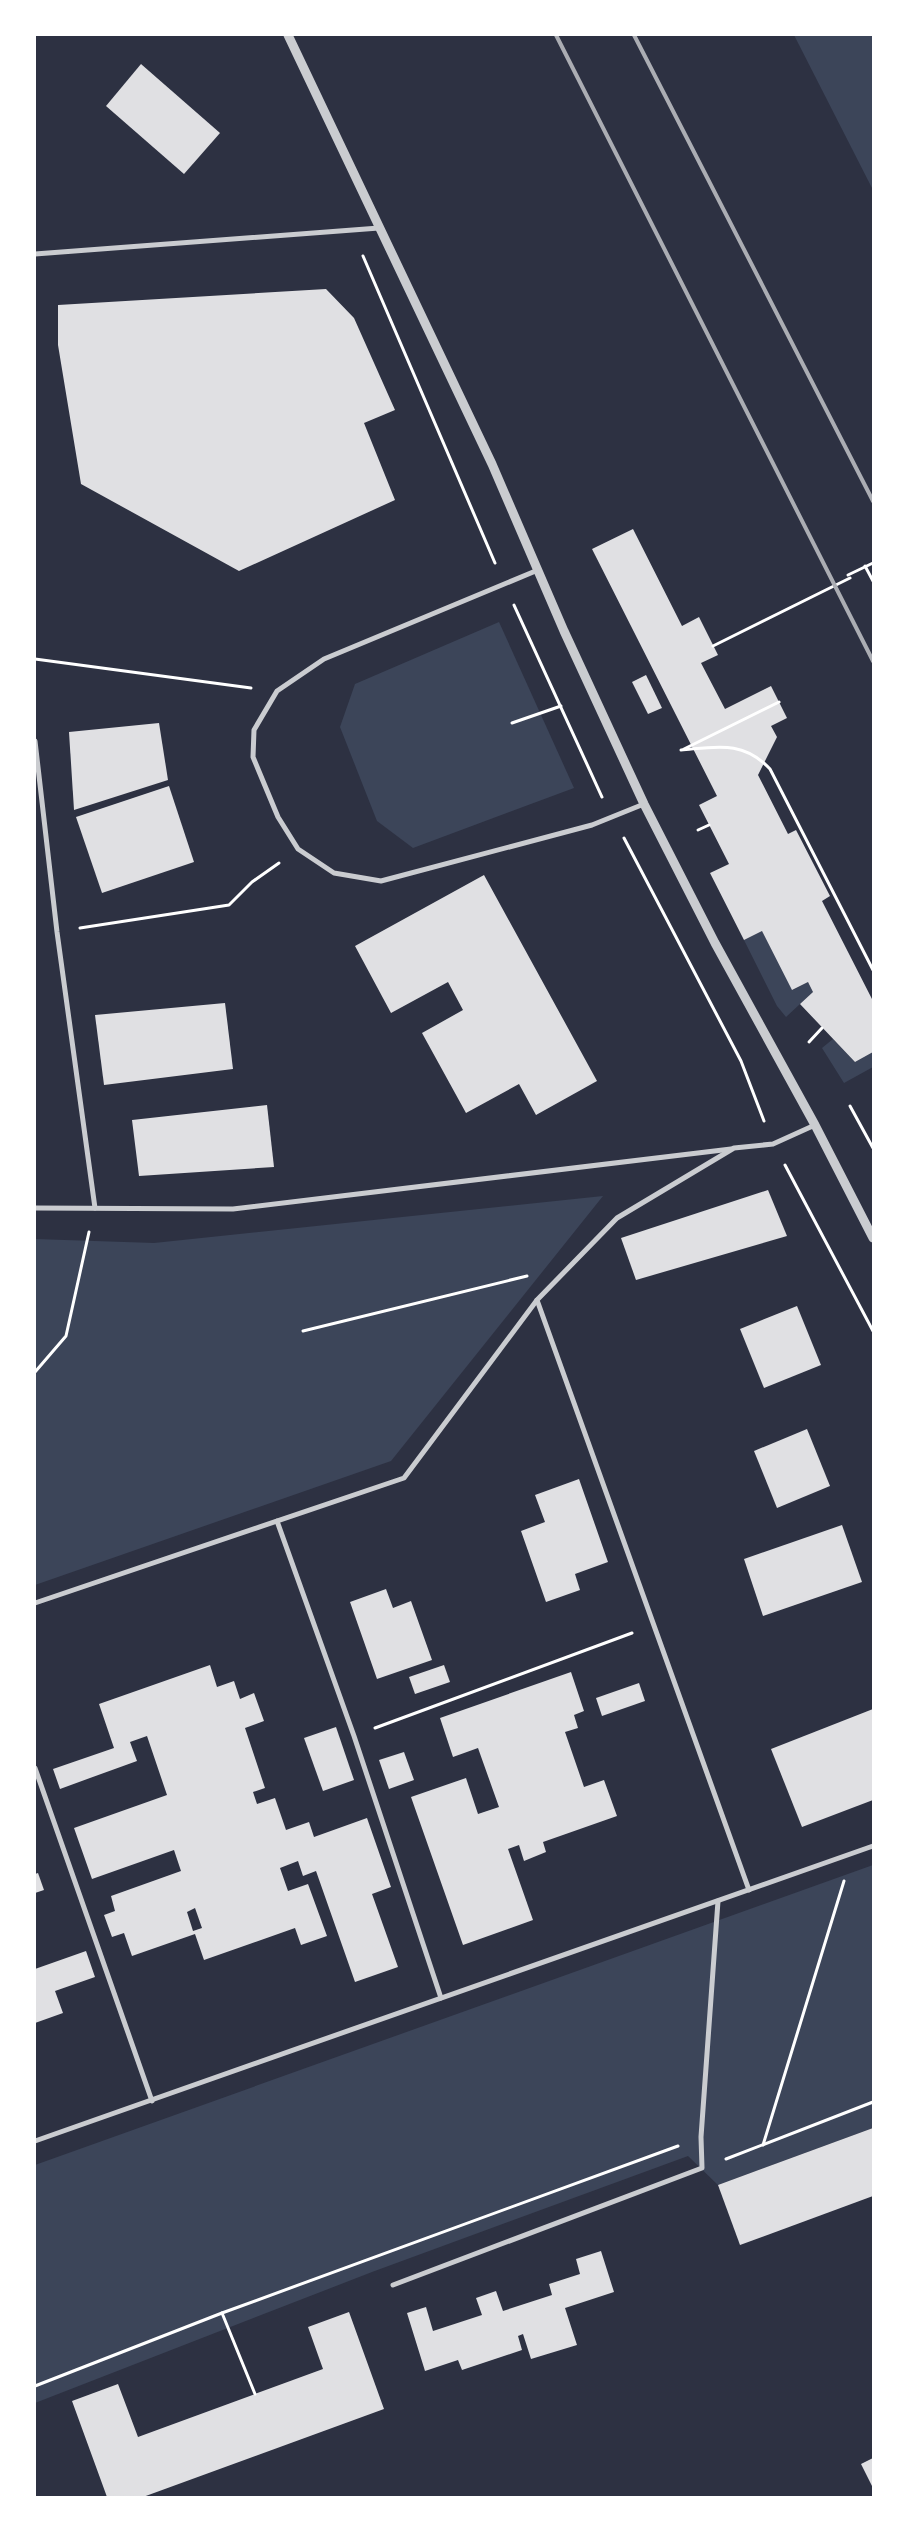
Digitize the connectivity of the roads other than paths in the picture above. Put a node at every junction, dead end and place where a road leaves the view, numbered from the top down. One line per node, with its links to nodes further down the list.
1 (288, 35): 2 (street)
2 (379, 228): 3 (street); 4 (street)
3 (35, 254)
4 (539, 570): 6 (street); 6 (street)
5 (35, 741): 10 (street)
6 (644, 804): 7 (street)
7 (815, 1125): 8 (street); 11 (street)
8 (734, 1148): 10 (street); 12 (street)
9 (35, 1208): 10 (street)
10 (94, 1208)
11 (873, 1238)
12 (537, 1300): 13 (street); 17 (street)
13 (277, 1521): 14 (street); 19 (street)
14 (35, 1603)
15 (35, 1768): 20 (street)
16 (873, 1846): 17 (street)
17 (749, 1890): 18 (street)
18 (718, 1901): 19 (street); 22 (street)
19 (441, 1998): 20 (street)
20 (152, 2101): 21 (street)
21 (35, 2141)
22 (393, 2285)

